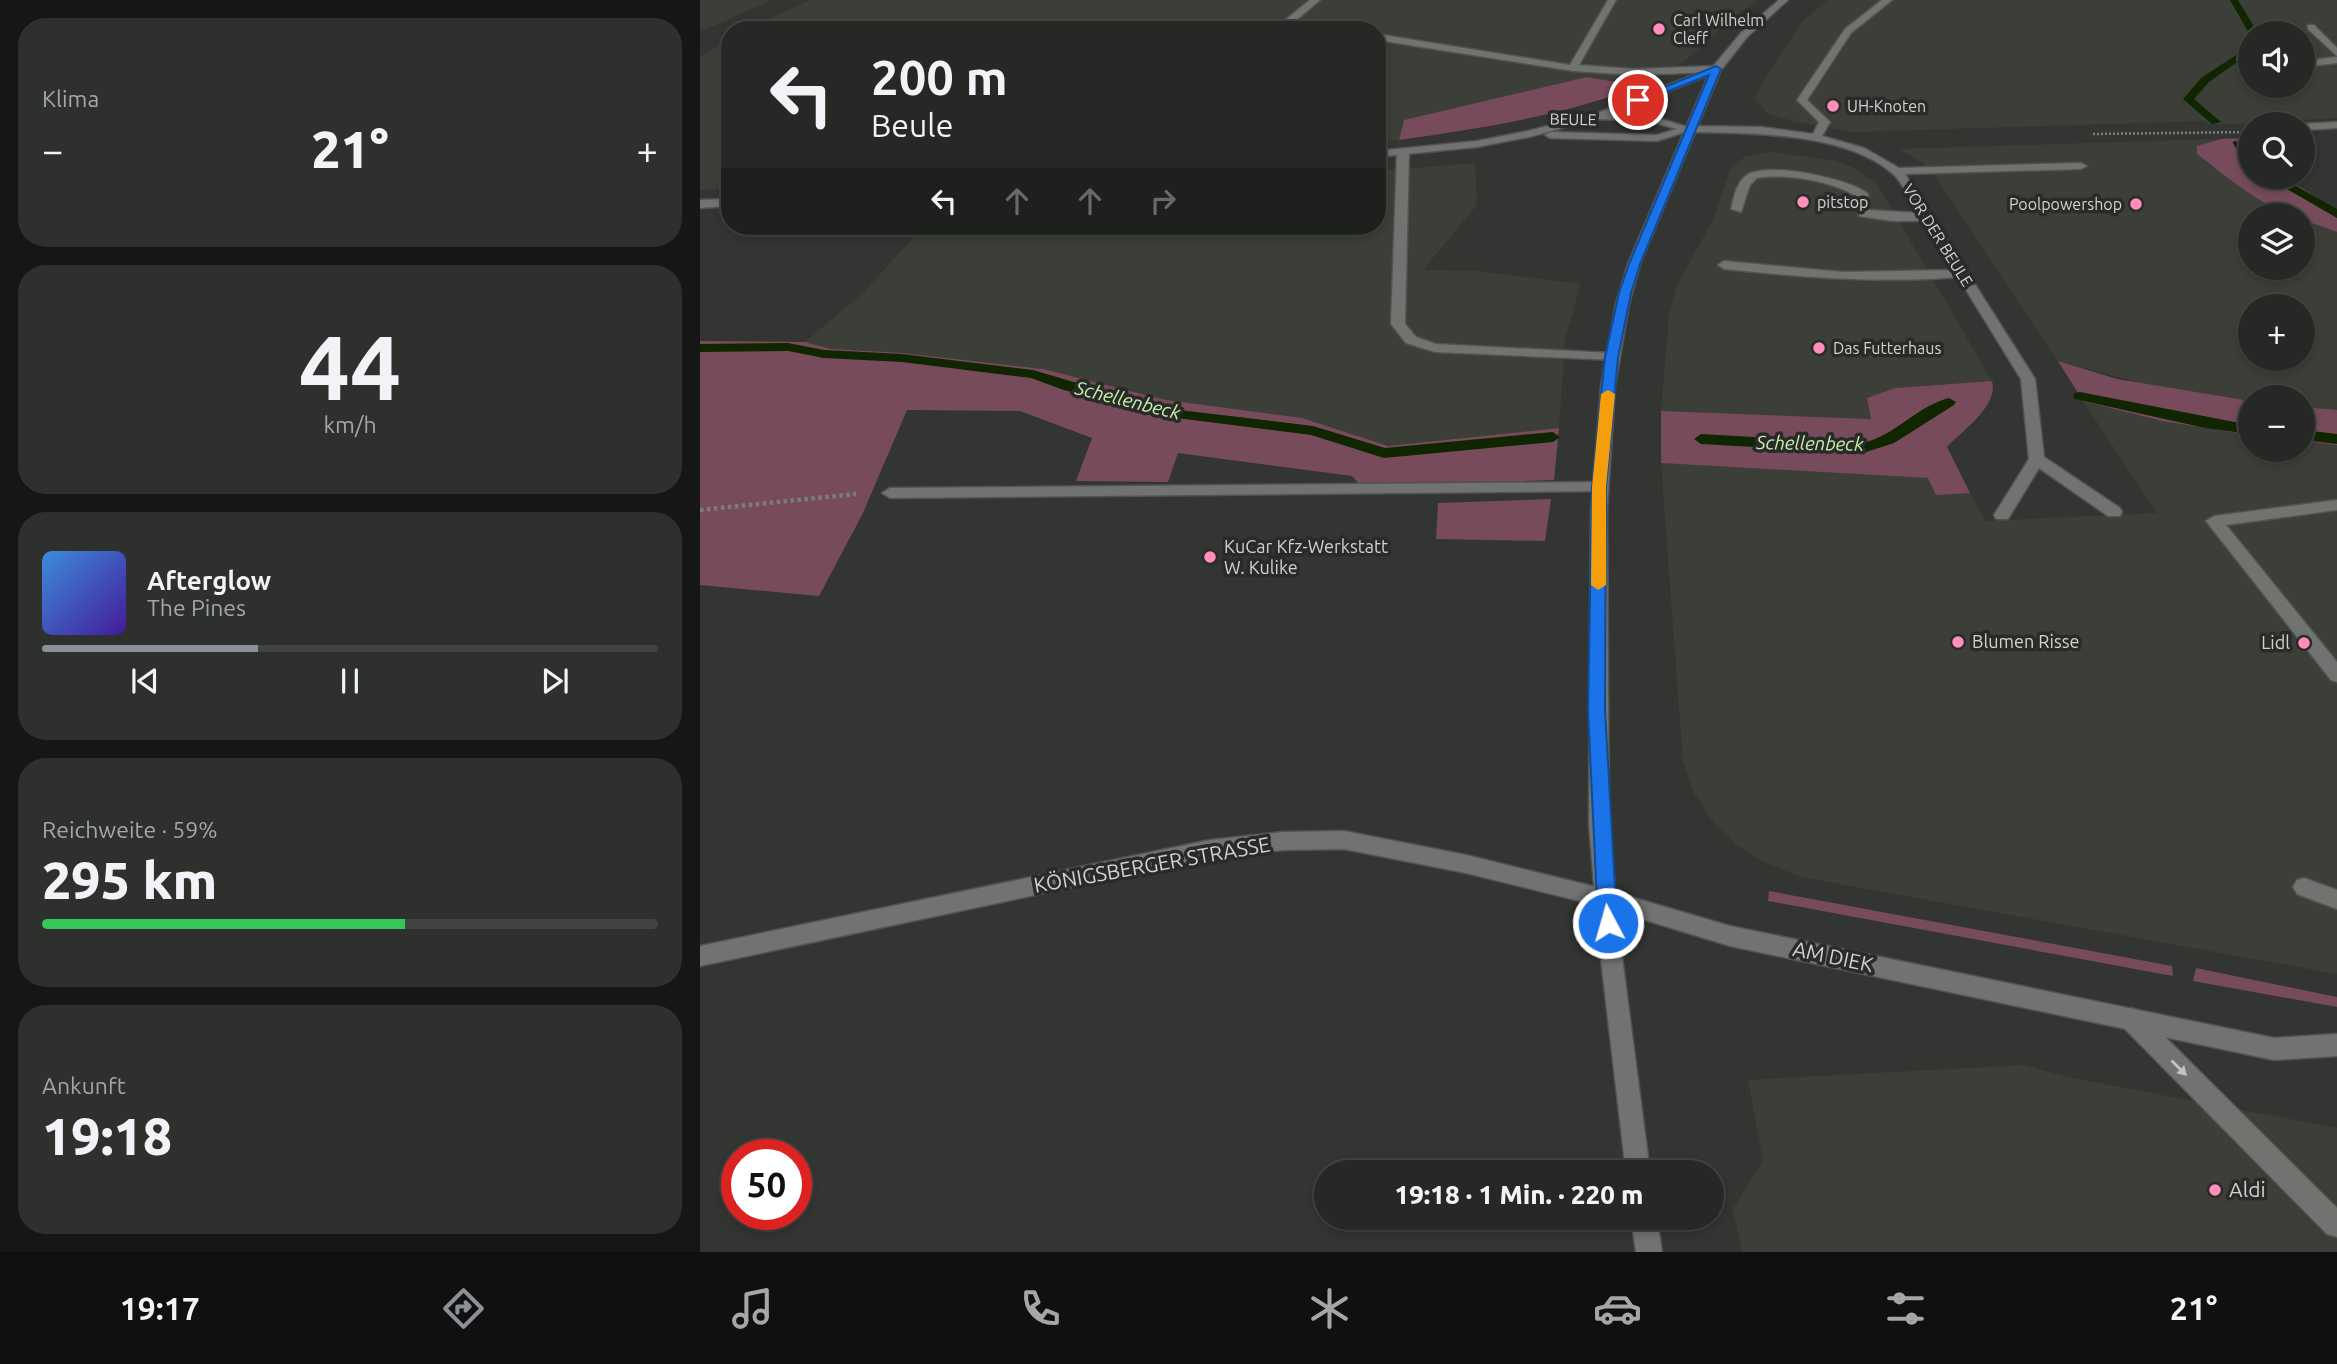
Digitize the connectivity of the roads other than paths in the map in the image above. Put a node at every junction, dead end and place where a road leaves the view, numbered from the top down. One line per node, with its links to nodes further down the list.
1 (1316, 0): 5 (street)
2 (1612, 0): 11 (street)
3 (1784, 0): 12 (street)
4 (1888, 0): 18 (street)
5 (1290, 21)
6 (2315, 31): 8 (street)
7 (1386, 38): 11 (street)
8 (2337, 53)
9 (2337, 60): 10 (street)
10 (2315, 63)
11 (1573, 68): 12 (street)
12 (1716, 69): 13 (street, BEULE); 16 (street)
13 (1596, 116): 16 (street, BEULE); 17 (street, BEULE)
14 (2337, 125): 15 (street)
15 (2315, 126)
16 (1689, 129): 17 (street, BEULE); 18 (street, VOR DER BEULE); 29 (street)
17 (1529, 134): 19 (street, BEULE)
18 (1816, 138): 22 (street, VOR DER BEULE)
19 (1404, 152): 20 (street, BEULE); 29 (street)
20 (1386, 153)
21 (2081, 166): 22 (street)
22 (1897, 172): 26 (street, VOR DER BEULE)
23 (721, 203): 24 (street)
24 (700, 204)
25 (1737, 209): 26 (street)
26 (1928, 217): 28 (street, VOR DER BEULE)
27 (1724, 265): 28 (street)
28 (1963, 274): 30 (street, VOR DER BEULE)
29 (1611, 357): 31 (street)
30 (2037, 459): 34 (street); 35 (street)
31 (1599, 487): 32 (street); 38 (street)
32 (890, 493)
33 (2337, 505): 36 (street)
34 (2114, 512)
35 (2002, 515)
36 (2337, 675)
37 (2304, 887): 39 (street)
38 (1604, 898): 40 (street, KÖNIGSBERGER STRASSE); 41 (street, AM DIEK); 43 (street)
39 (2337, 900)
40 (700, 956)
41 (2131, 1019): 42 (street, AM DIEK); 44 (street, one-way to 44)
42 (2337, 1045)
43 (1637, 1160)
44 (2336, 1225)
45 (1646, 1230): 46 (street)
46 (1649, 1252)

